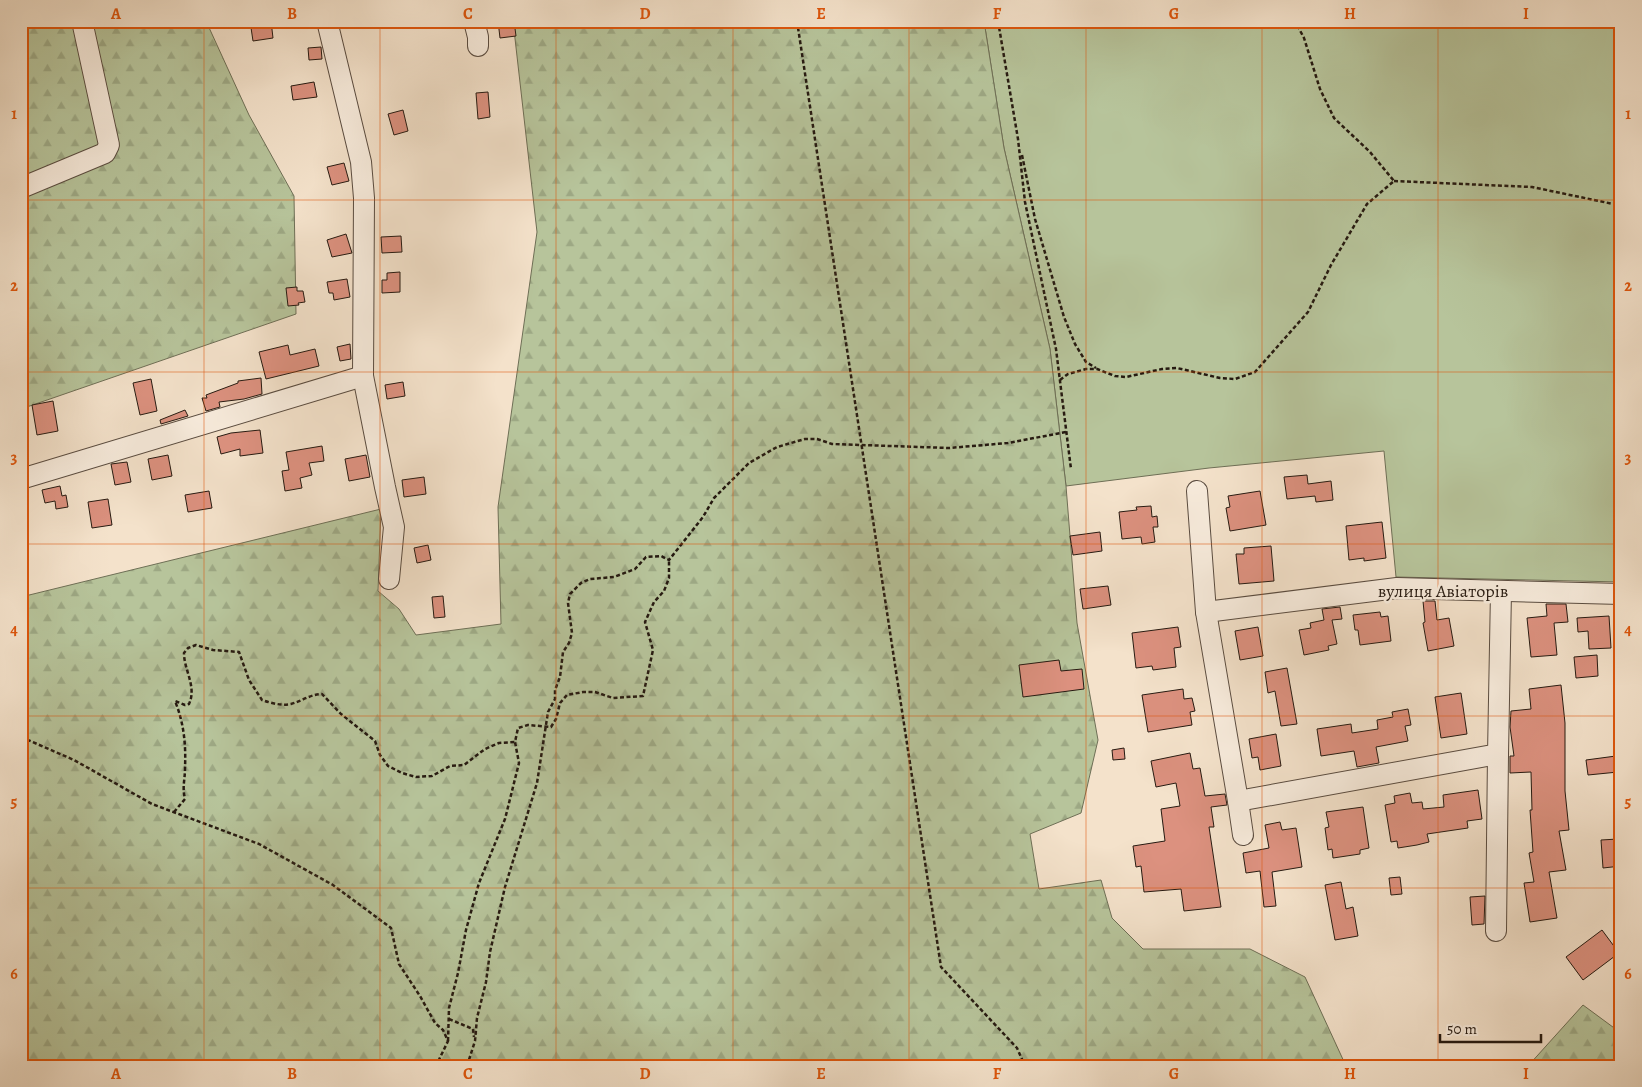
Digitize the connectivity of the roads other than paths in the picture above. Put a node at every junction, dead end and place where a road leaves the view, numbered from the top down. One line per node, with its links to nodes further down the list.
1 (82, 21): 5 (street)
2 (326, 21): 6 (street)
3 (474, 21): 4 (street)
4 (478, 46)
5 (21, 188)
6 (363, 376): 7 (street); 9 (street)
7 (21, 478)
8 (1196, 491): 12 (street)
9 (389, 579)
10 (1501, 591): 11 (street, вулиця Авіаторів); 12 (street, вулиця Авіаторів); 13 (street)
11 (1621, 594)
12 (1206, 612): 14 (street)
13 (1498, 754): 14 (street); 16 (street)
14 (1238, 801): 15 (street)
15 (1243, 835)
16 (1496, 931)

